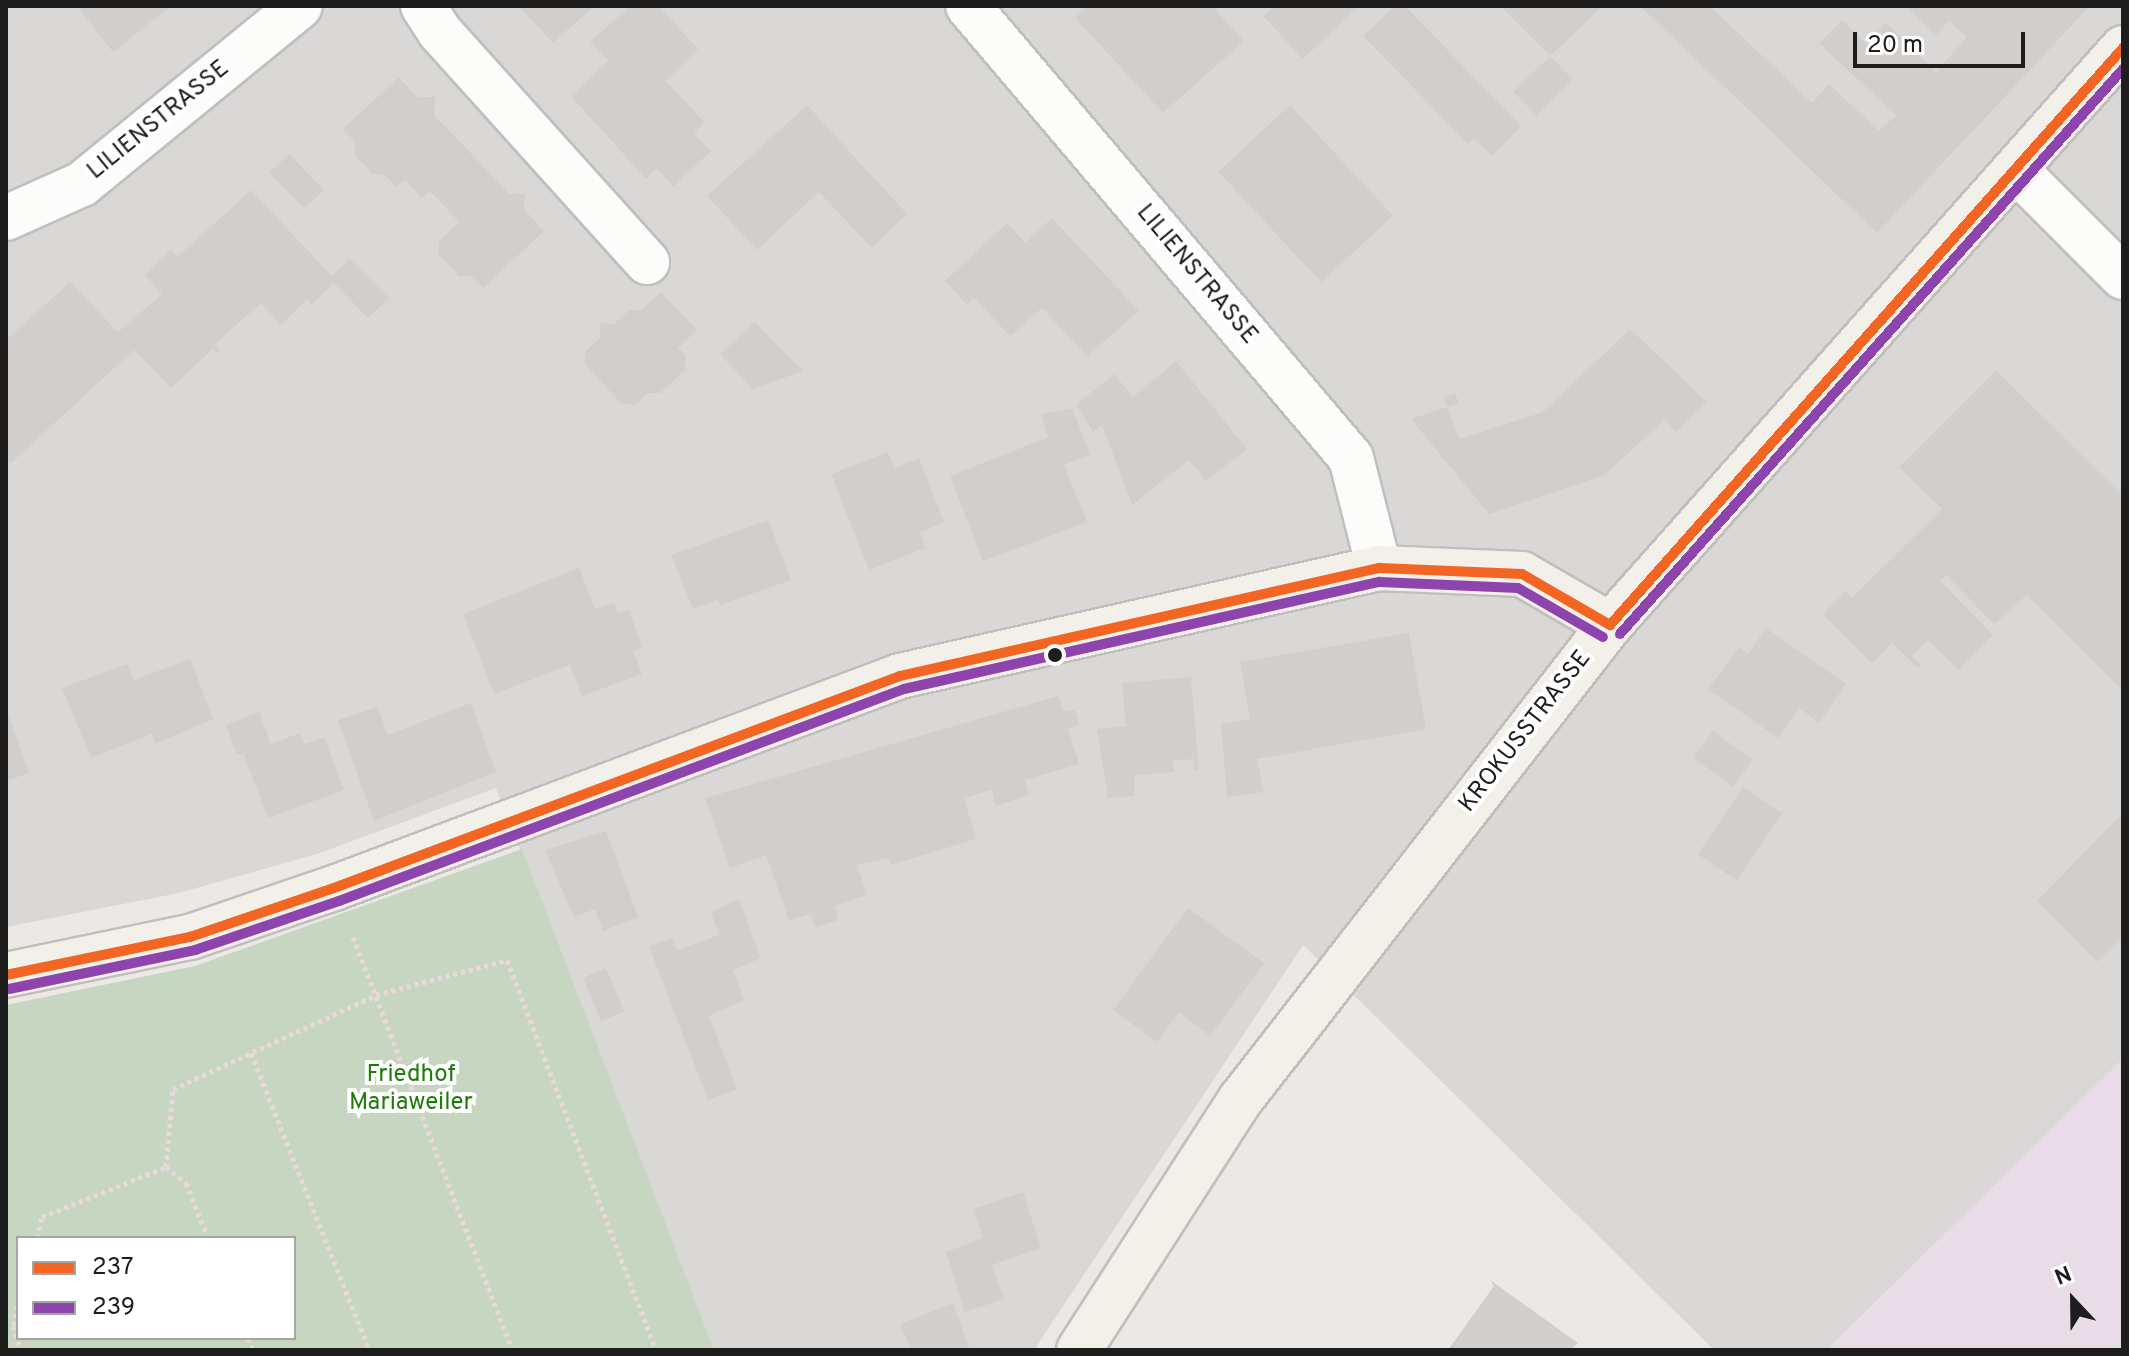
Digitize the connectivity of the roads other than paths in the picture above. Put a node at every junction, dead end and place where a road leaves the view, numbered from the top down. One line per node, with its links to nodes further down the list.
1 (300, 6): 6 (street, LILIENSTRASSE)
2 (423, 6): 7 (street)
3 (968, 6): 9 (street, LILIENSTRASSE)
4 (2123, 48): 5 (street, KROKUSSTRASSE)
5 (2017, 171): 8 (street); 10 (street, KROKUSSTRASSE)
6 (6, 218)
7 (647, 262)
8 (2123, 277)
9 (1379, 568): 10 (street); 11 (street)
10 (1610, 625): 12 (street, KROKUSSTRASSE)
11 (6, 975)
12 (1079, 1350)

